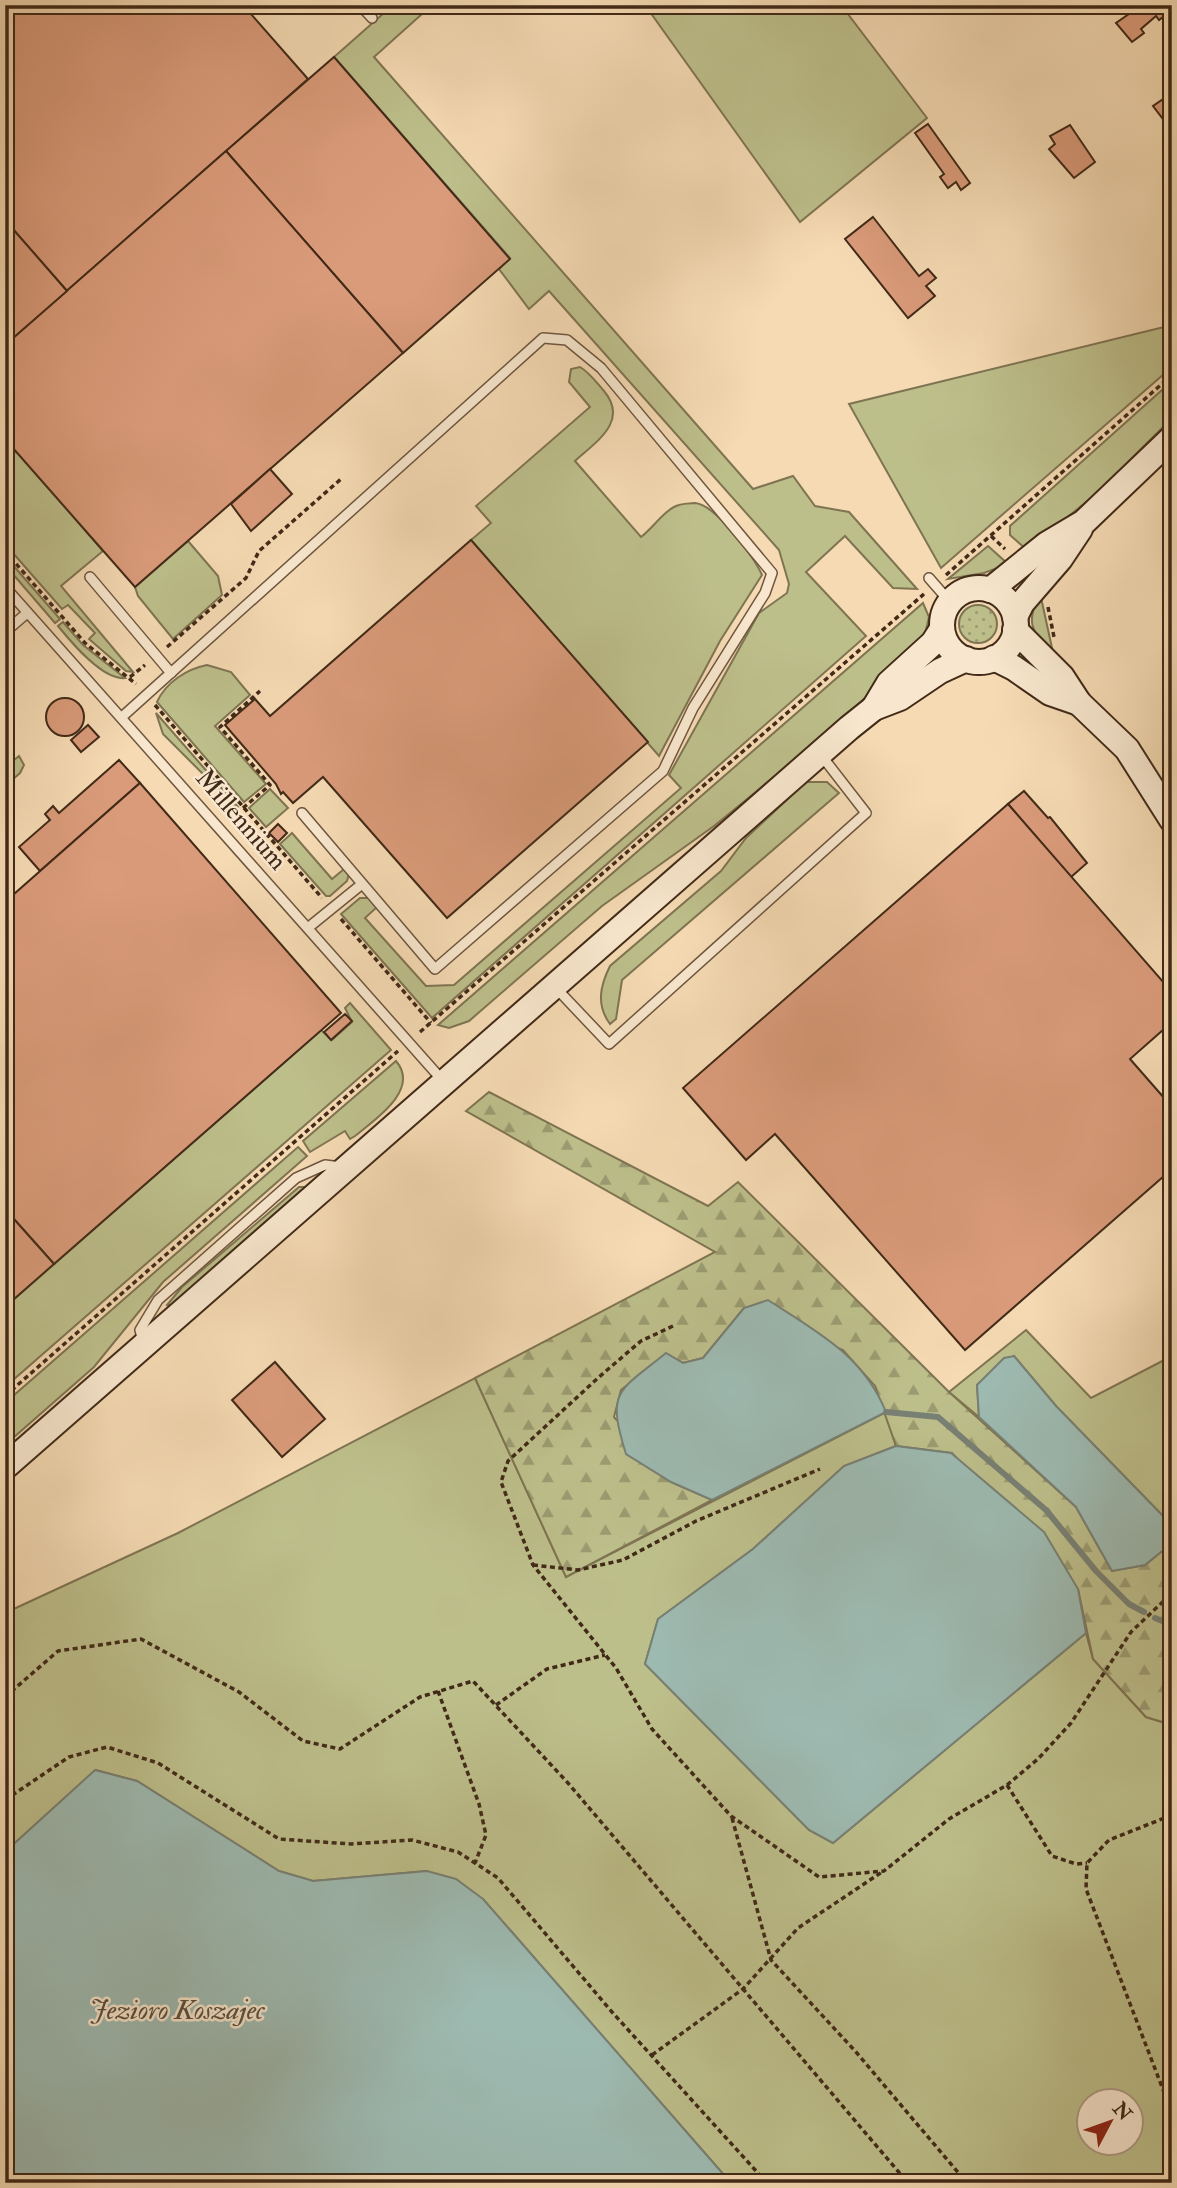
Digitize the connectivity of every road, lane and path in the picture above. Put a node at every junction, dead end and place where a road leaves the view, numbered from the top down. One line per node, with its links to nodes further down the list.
1 (360, 5): 2 (lane)
2 (372, 18)
3 (1172, 375): 10 (path)
4 (1172, 438): 6 (street)
5 (341, 479): 16 (path)
6 (1084, 522): 11 (street); 13 (street)
7 (5, 551): 20 (path)
8 (90, 577): 16 (lane)
9 (5, 587): 12 (lane, Millennium)
10 (938, 588): 11 (street); 14 (street); 34 (path)
11 (990, 590): 13 (street)
12 (27, 613): 15 (lane); 25 (lane, Millennium)
13 (1015, 624): 17 (street); 23 (street)
14 (942, 629): 18 (street); 24 (street)
15 (5, 632)
16 (156, 656): 19 (lane); 20 (path)
17 (994, 658): 18 (street); 23 (street)
18 (966, 659): 24 (street)
19 (171, 673): 22 (lane); 30 (lane)
20 (130, 677): 22 (path)
21 (260, 691): 27 (path)
22 (146, 695): 25 (lane); 27 (path)
23 (1079, 703): 29 (street)
24 (874, 708): 26 (street)
25 (122, 716): 32 (lane, Millennium)
26 (820, 754): 33 (street); 33 (lane)
27 (243, 808): 31 (path)
28 (302, 813): 30 (lane)
29 (1172, 820)
30 (362, 884): 31 (lane)
31 (331, 909): 32 (lane); 34 (path)
32 (309, 927): 35 (lane, Millennium)
33 (555, 987): 36 (street)
34 (431, 1023): 35 (path)
35 (409, 1042): 36 (lane, Millennium); 38 (path)
36 (444, 1082): 39 (street)
37 (673, 1326): 41 (path)
38 (5, 1396)
39 (5, 1467)
40 (820, 1469): 41 (path)
41 (533, 1565): 43 (path)
42 (1172, 1593): 47 (path)
43 (606, 1655): 46 (path); 50 (path)
44 (438, 1691): 45 (path); 46 (path); 51 (path)
45 (5, 1697)
46 (496, 1704): 55 (path)
47 (1007, 1785): 52 (path); 53 (path)
48 (5, 1800): 51 (path)
49 (1172, 1815): 52 (path)
50 (732, 1816): 53 (path); 54 (path)
51 (475, 1863): 56 (path)
52 (1087, 1863): 57 (path)
53 (884, 1871): 54 (path)
54 (771, 1960): 55 (path); 60 (path)
55 (743, 1989): 56 (path); 59 (path)
56 (652, 2055): 58 (path)
57 (1172, 2113)
58 (767, 2183)
59 (908, 2183)
60 (967, 2183)

